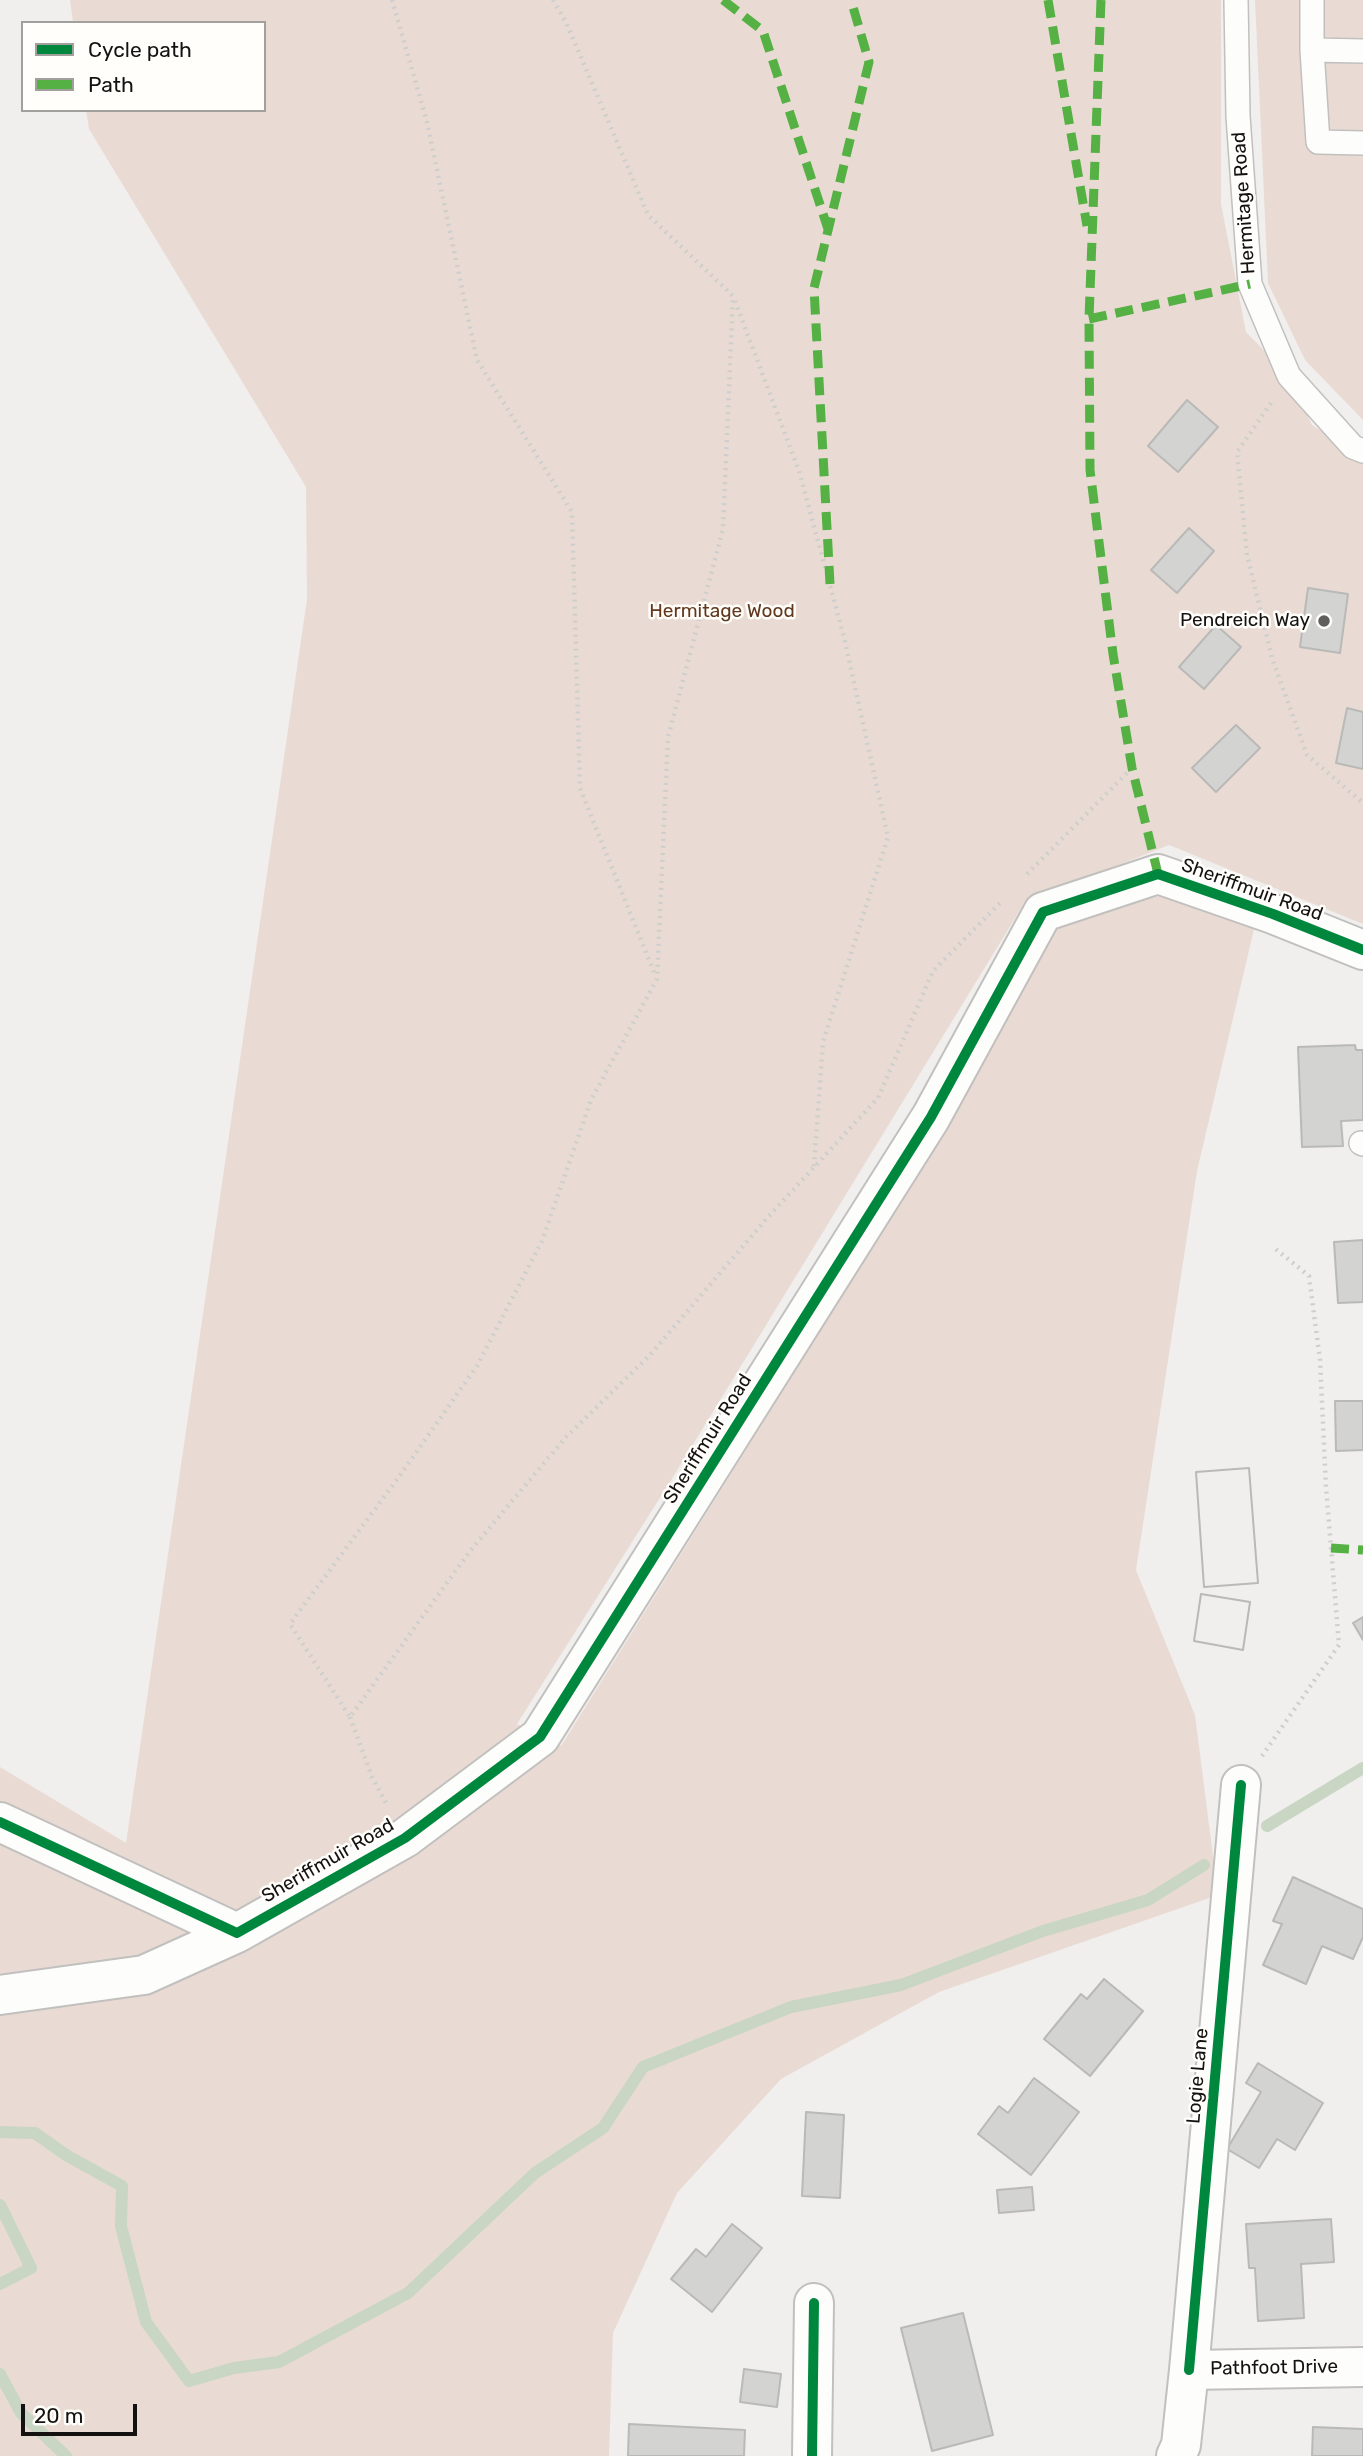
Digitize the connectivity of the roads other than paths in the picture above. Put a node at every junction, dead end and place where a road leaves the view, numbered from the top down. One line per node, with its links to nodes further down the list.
1 (1236, 0): 6 (lane, Hermitage Road)
2 (1312, 0): 3 (lane)
3 (1312, 50): 4 (lane); 5 (lane)
4 (1363, 51)
5 (1363, 143)
6 (1363, 451)
7 (1363, 950): 10 (street, Sheriffmuir Road)
8 (1241, 1785): 14 (street, Logie Lane)
9 (0, 1822): 10 (street)
10 (237, 1933): 11 (street, Sheriffmuir Road)
11 (0, 1995)
12 (814, 2303): 15 (street)
13 (1363, 2367): 14 (street, Pathfoot Drive)
14 (1189, 2370): 16 (street, Pathfoot Drive)
15 (812, 2456)
16 (1176, 2456)

